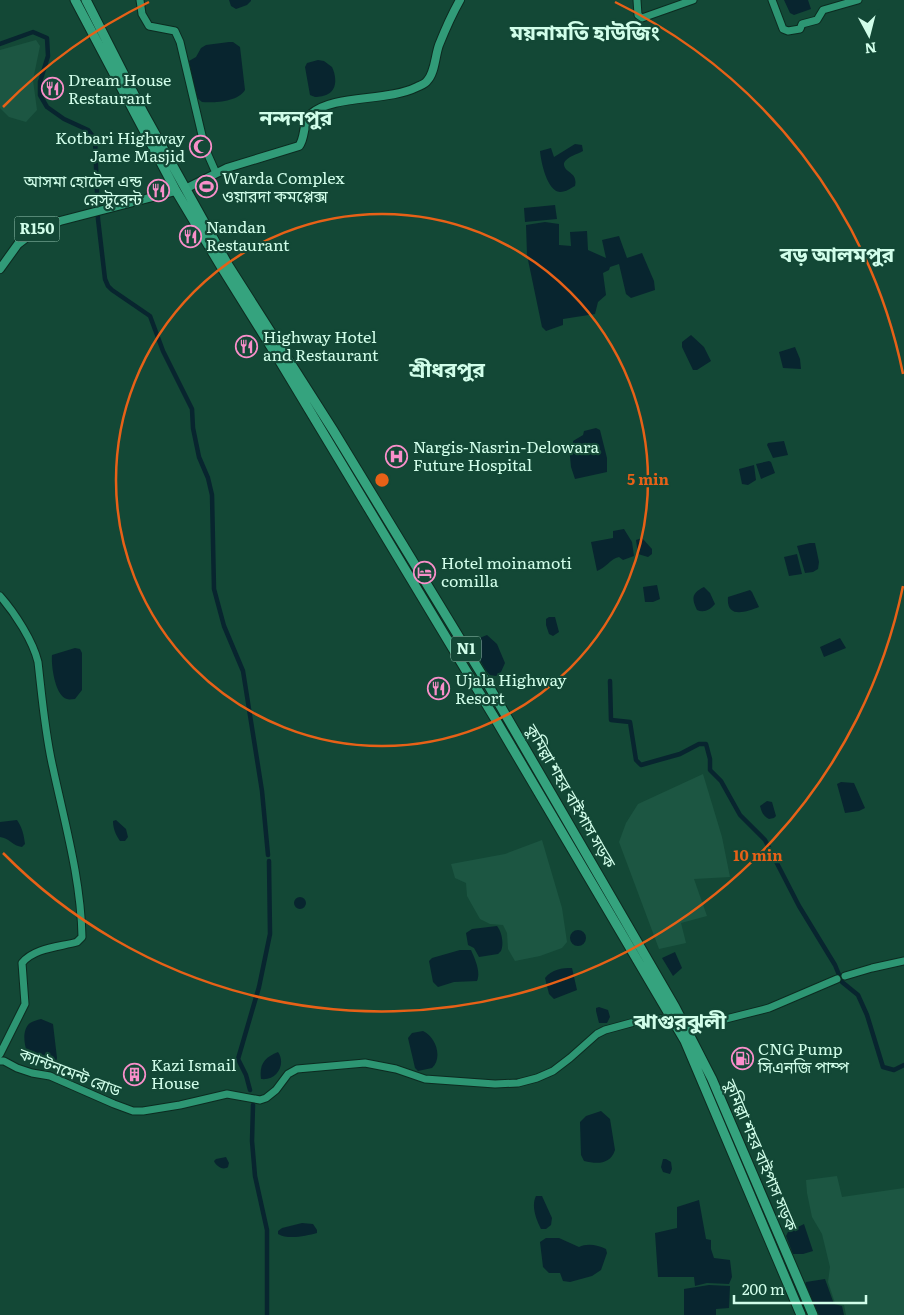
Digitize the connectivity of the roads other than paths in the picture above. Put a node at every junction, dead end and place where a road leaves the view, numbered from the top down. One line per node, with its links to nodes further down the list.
1 (75, 0): 9 (highway, N1)
2 (86, 0): 9 (highway, কুমিল্লা শহর বাইপাস সড়ক / N1)
3 (140, 0): 10 (main road)
4 (460, 0): 10 (main road)
5 (637, 0): 6 (main road)
6 (693, 0)
7 (772, 0): 8 (main road)
8 (858, 0)
9 (141, 116): 11 (highway); 12 (highway); 14 (highway, কুমিল্লা শহর বাইপাস সড়ক / N1)
10 (216, 173): 11 (main road)
11 (189, 187): 14 (highway)
12 (172, 192): 13 (main road, R150); 14 (highway)
13 (0, 269)
14 (231, 275): 19 (highway, N1); 20 (highway, কুমিল্লা শহর বাইপাস সড়ক / N1)
15 (0, 596): 21 (main road)
16 (904, 962): 17 (main road)
17 (845, 976)
18 (837, 979): 20 (main road, ক্যান্টনমেন্ট রোড)
19 (671, 1018): 20 (main road, ক্যান্টনমেন্ট রোড); 22 (main road, ক্যান্টনমেন্ট রোড); 23 (highway, N1)
20 (683, 1022): 24 (highway, কুমিল্লা শহর বাইপাস সড়ক / N1)
21 (0, 1054)
22 (0, 1061)
23 (801, 1315)
24 (813, 1315)

